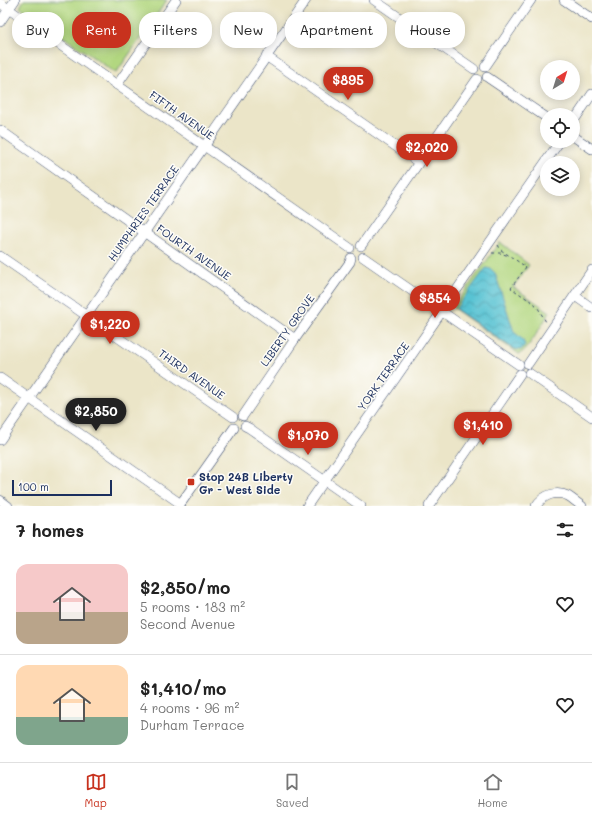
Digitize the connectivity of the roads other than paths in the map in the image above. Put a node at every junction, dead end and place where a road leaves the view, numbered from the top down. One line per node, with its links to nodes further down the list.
1 (15, 0): 8 (street)
2 (176, 0): 15 (street)
3 (306, 0): 11 (street, HUMPHRIES TERRACE)
4 (374, 0): 12 (street)
5 (531, 0): 13 (street)
6 (564, 0): 9 (street)
7 (0, 3): 8 (street, FIFTH AVENUE)
8 (9, 9): 10 (street); 15 (street, FIFTH AVENUE)
9 (592, 19)
10 (0, 22)
11 (266, 56): 21 (street, HUMPHRIES TERRACE); 24 (street)
12 (474, 70): 13 (street); 14 (street)
13 (486, 72): 14 (street); 18 (street)
14 (477, 79): 24 (street)
15 (117, 85): 21 (street, FIFTH AVENUE)
16 (592, 94): 17 (street)
17 (580, 112)
18 (540, 113)
19 (0, 130): 25 (street, FOURTH AVENUE)
20 (580, 141): 23 (street)
21 (205, 145): 25 (street, HUMPHRIES TERRACE); 27 (street, FIFTH AVENUE)
22 (555, 148): 34 (street, YORK TERRACE)
23 (592, 149)
24 (418, 162): 26 (street)
25 (145, 232): 35 (street, HUMPHRIES TERRACE); 36 (street, FOURTH AVENUE)
26 (361, 246): 27 (street); 29 (street)
27 (350, 248): 30 (street)
28 (0, 256): 35 (street, THIRD AVENUE)
29 (363, 257): 30 (street); 34 (street)
30 (351, 258): 36 (street, LIBERTY GROVE)
31 (592, 270): 32 (street)
32 (575, 296): 33 (street); 37 (street)
33 (592, 308)
34 (442, 311): 37 (street); 46 (street, YORK TERRACE)
35 (87, 316): 39 (street, HUMPHRIES TERRACE); 41 (street, THIRD AVENUE)
36 (295, 339): 40 (street, LIBERTY GROVE)
37 (524, 369): 42 (street); 52 (street)
38 (0, 378): 39 (street)
39 (29, 398): 45 (street, HUMPHRIES TERRACE); 48 (street)
40 (243, 416): 41 (street); 43 (street)
41 (233, 417): 44 (street)
42 (592, 417)
43 (245, 426): 44 (street); 46 (street)
44 (234, 428): 48 (street)
45 (0, 440)
46 (325, 480): 50 (street, YORK TERRACE); 51 (street)
47 (0, 500): 49 (street)
48 (180, 505)
49 (8, 506)
50 (307, 506)
51 (362, 506)
52 (429, 506)
53 (536, 506): 54 (street)
54 (582, 506)

